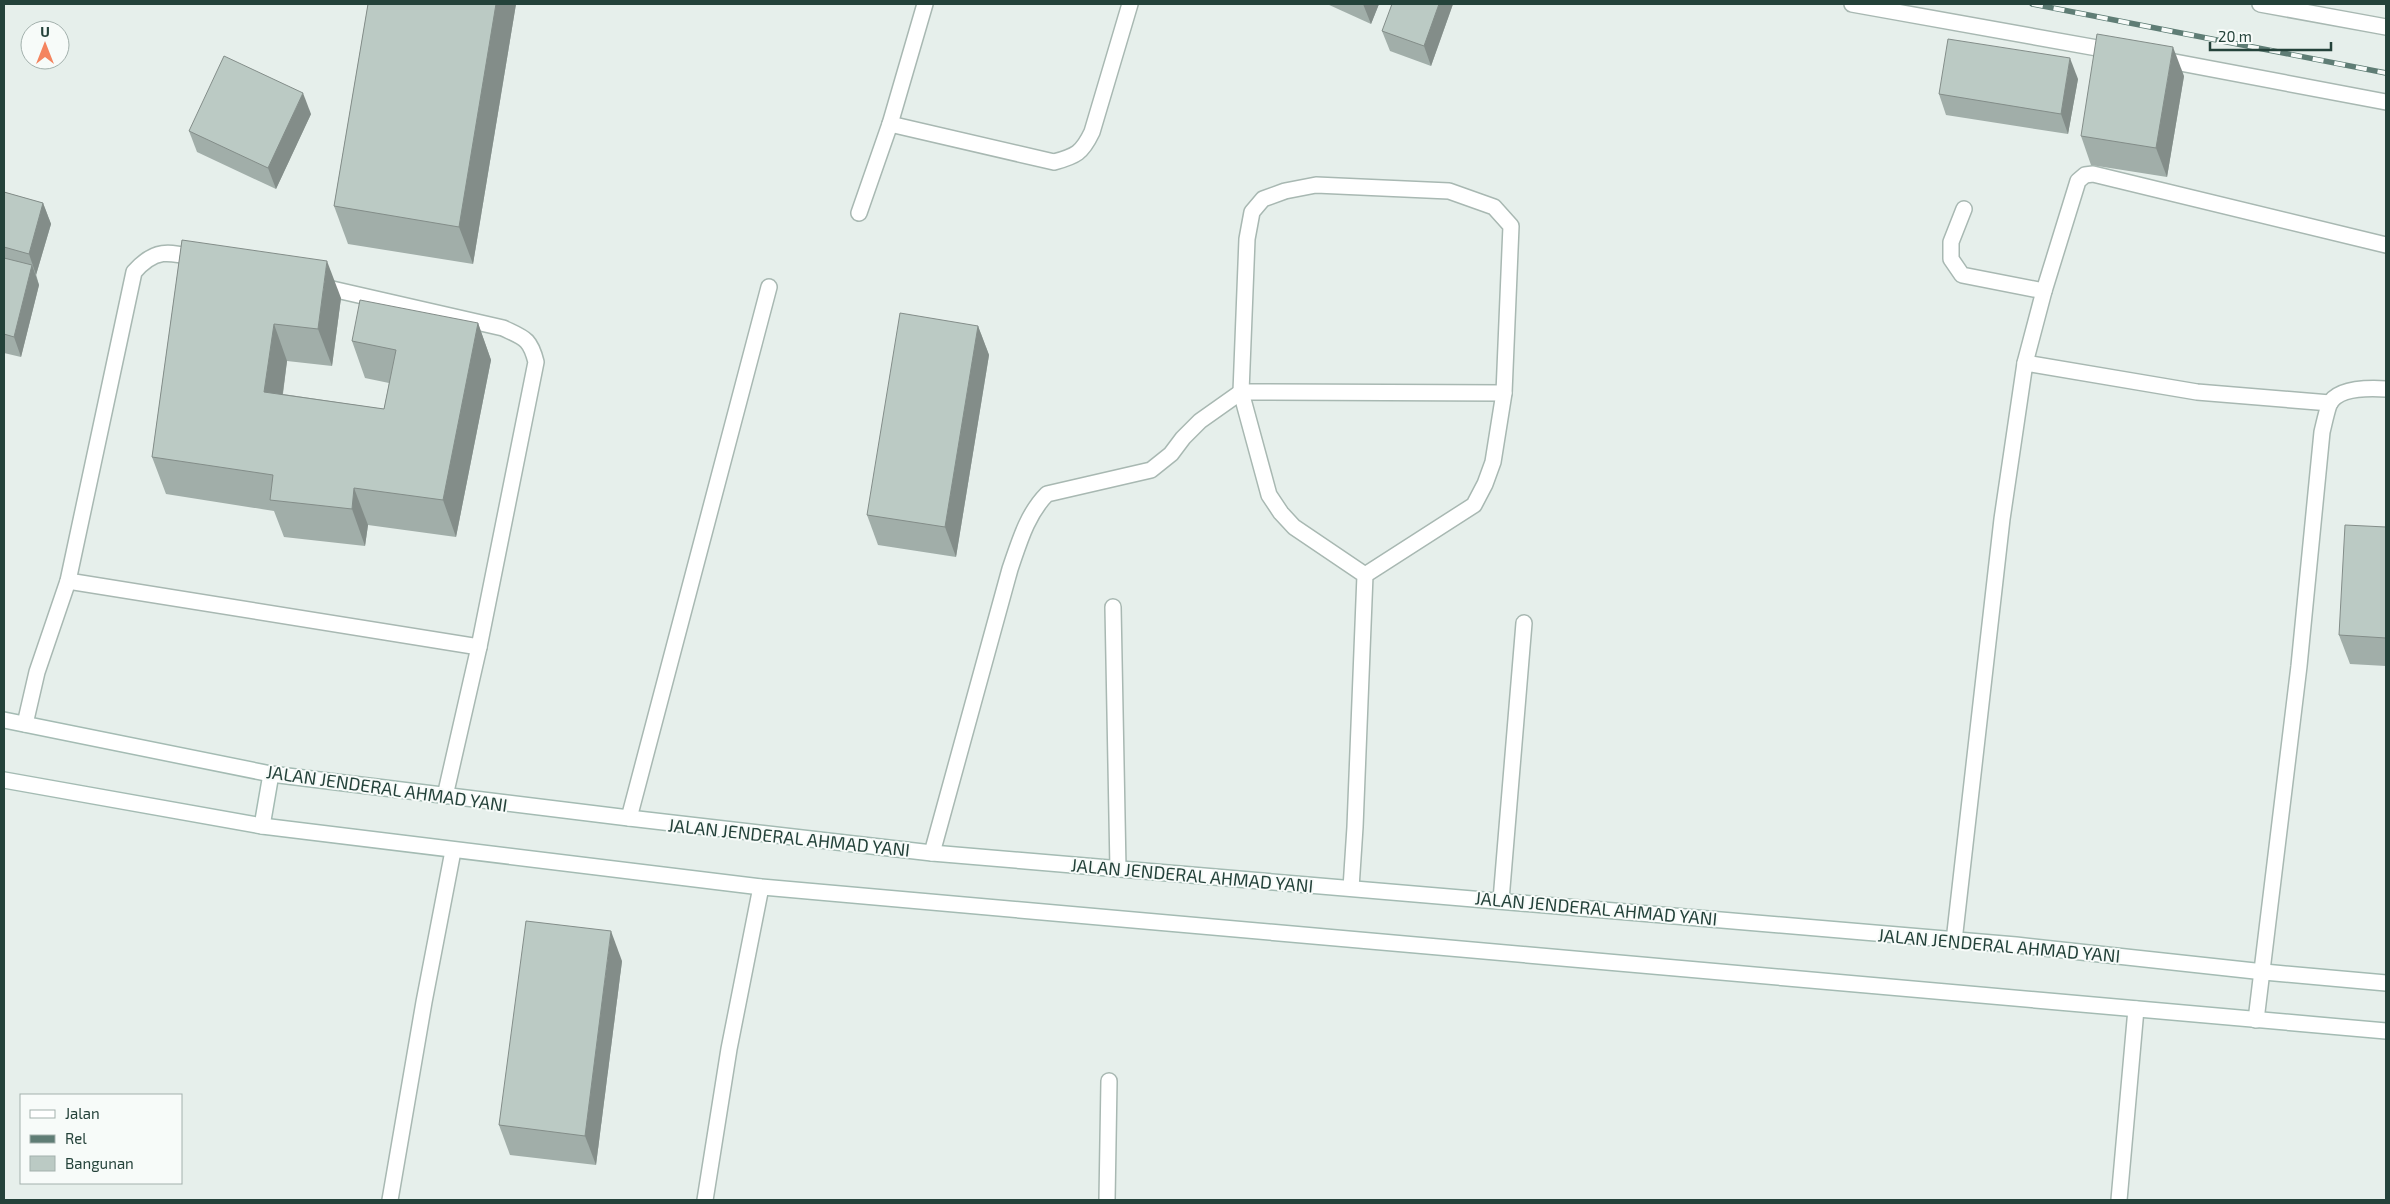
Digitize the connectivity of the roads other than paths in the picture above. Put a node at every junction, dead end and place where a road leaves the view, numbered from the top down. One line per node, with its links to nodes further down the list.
1 (925, 4): 9 (main road)
2 (1130, 4): 9 (main road)
3 (1852, 4): 6 (main road)
4 (2260, 4): 5 (main road)
5 (2386, 27)
6 (2127, 54)
7 (2147, 57): 8 (main road)
8 (2386, 102)
9 (890, 124): 11 (main road)
10 (1964, 210): 16 (main road)
11 (859, 214)
12 (2386, 245): 16 (main road)
13 (211, 262): 23 (main road)
14 (308, 284): 26 (main road)
15 (769, 287): 32 (main road)
16 (2044, 291): 17 (main road)
17 (2025, 363): 21 (main road); 40 (main road)
18 (2386, 389): 21 (main road)
19 (1241, 392): 20 (main road); 20 (main road); 22 (main road); 35 (main road)
20 (1504, 393): 22 (main road)
21 (2330, 403): 41 (main road)
22 (1366, 575): 38 (main road)
23 (68, 581): 26 (main road); 28 (main road)
24 (1113, 606): 36 (main road)
25 (1524, 623): 39 (main road)
26 (478, 648): 31 (main road)
27 (4, 720): 28 (main road, JALAN JENDERAL AHMAD YANI)
28 (25, 724): 29 (main road, JALAN JENDERAL AHMAD YANI)
29 (271, 774): 31 (main road, JALAN JENDERAL AHMAD YANI); 33 (main road)
30 (4, 780): 33 (main road)
31 (445, 796): 32 (main road, JALAN JENDERAL AHMAD YANI)
32 (629, 818): 35 (main road, JALAN JENDERAL AHMAD YANI)
33 (262, 826): 34 (main road)
34 (453, 851): 37 (main road); 47 (main road)
35 (932, 853): 36 (main road, JALAN JENDERAL AHMAD YANI)
36 (1118, 869): 38 (main road, JALAN JENDERAL AHMAD YANI)
37 (760, 887): 43 (main road); 48 (main road)
38 (1351, 888): 39 (main road, JALAN JENDERAL AHMAD YANI)
39 (1501, 900): 40 (main road, JALAN JENDERAL AHMAD YANI)
40 (1954, 941): 41 (main road, JALAN JENDERAL AHMAD YANI)
41 (2264, 972): 42 (main road, JALAN JENDERAL AHMAD YANI); 44 (main road)
42 (2386, 983)
43 (2136, 1009): 44 (main road); 50 (main road)
44 (2256, 1020): 45 (main road)
45 (2386, 1031)
46 (1109, 1081): 49 (main road)
47 (390, 1200)
48 (705, 1200)
49 (1107, 1200)
50 (2119, 1200)

